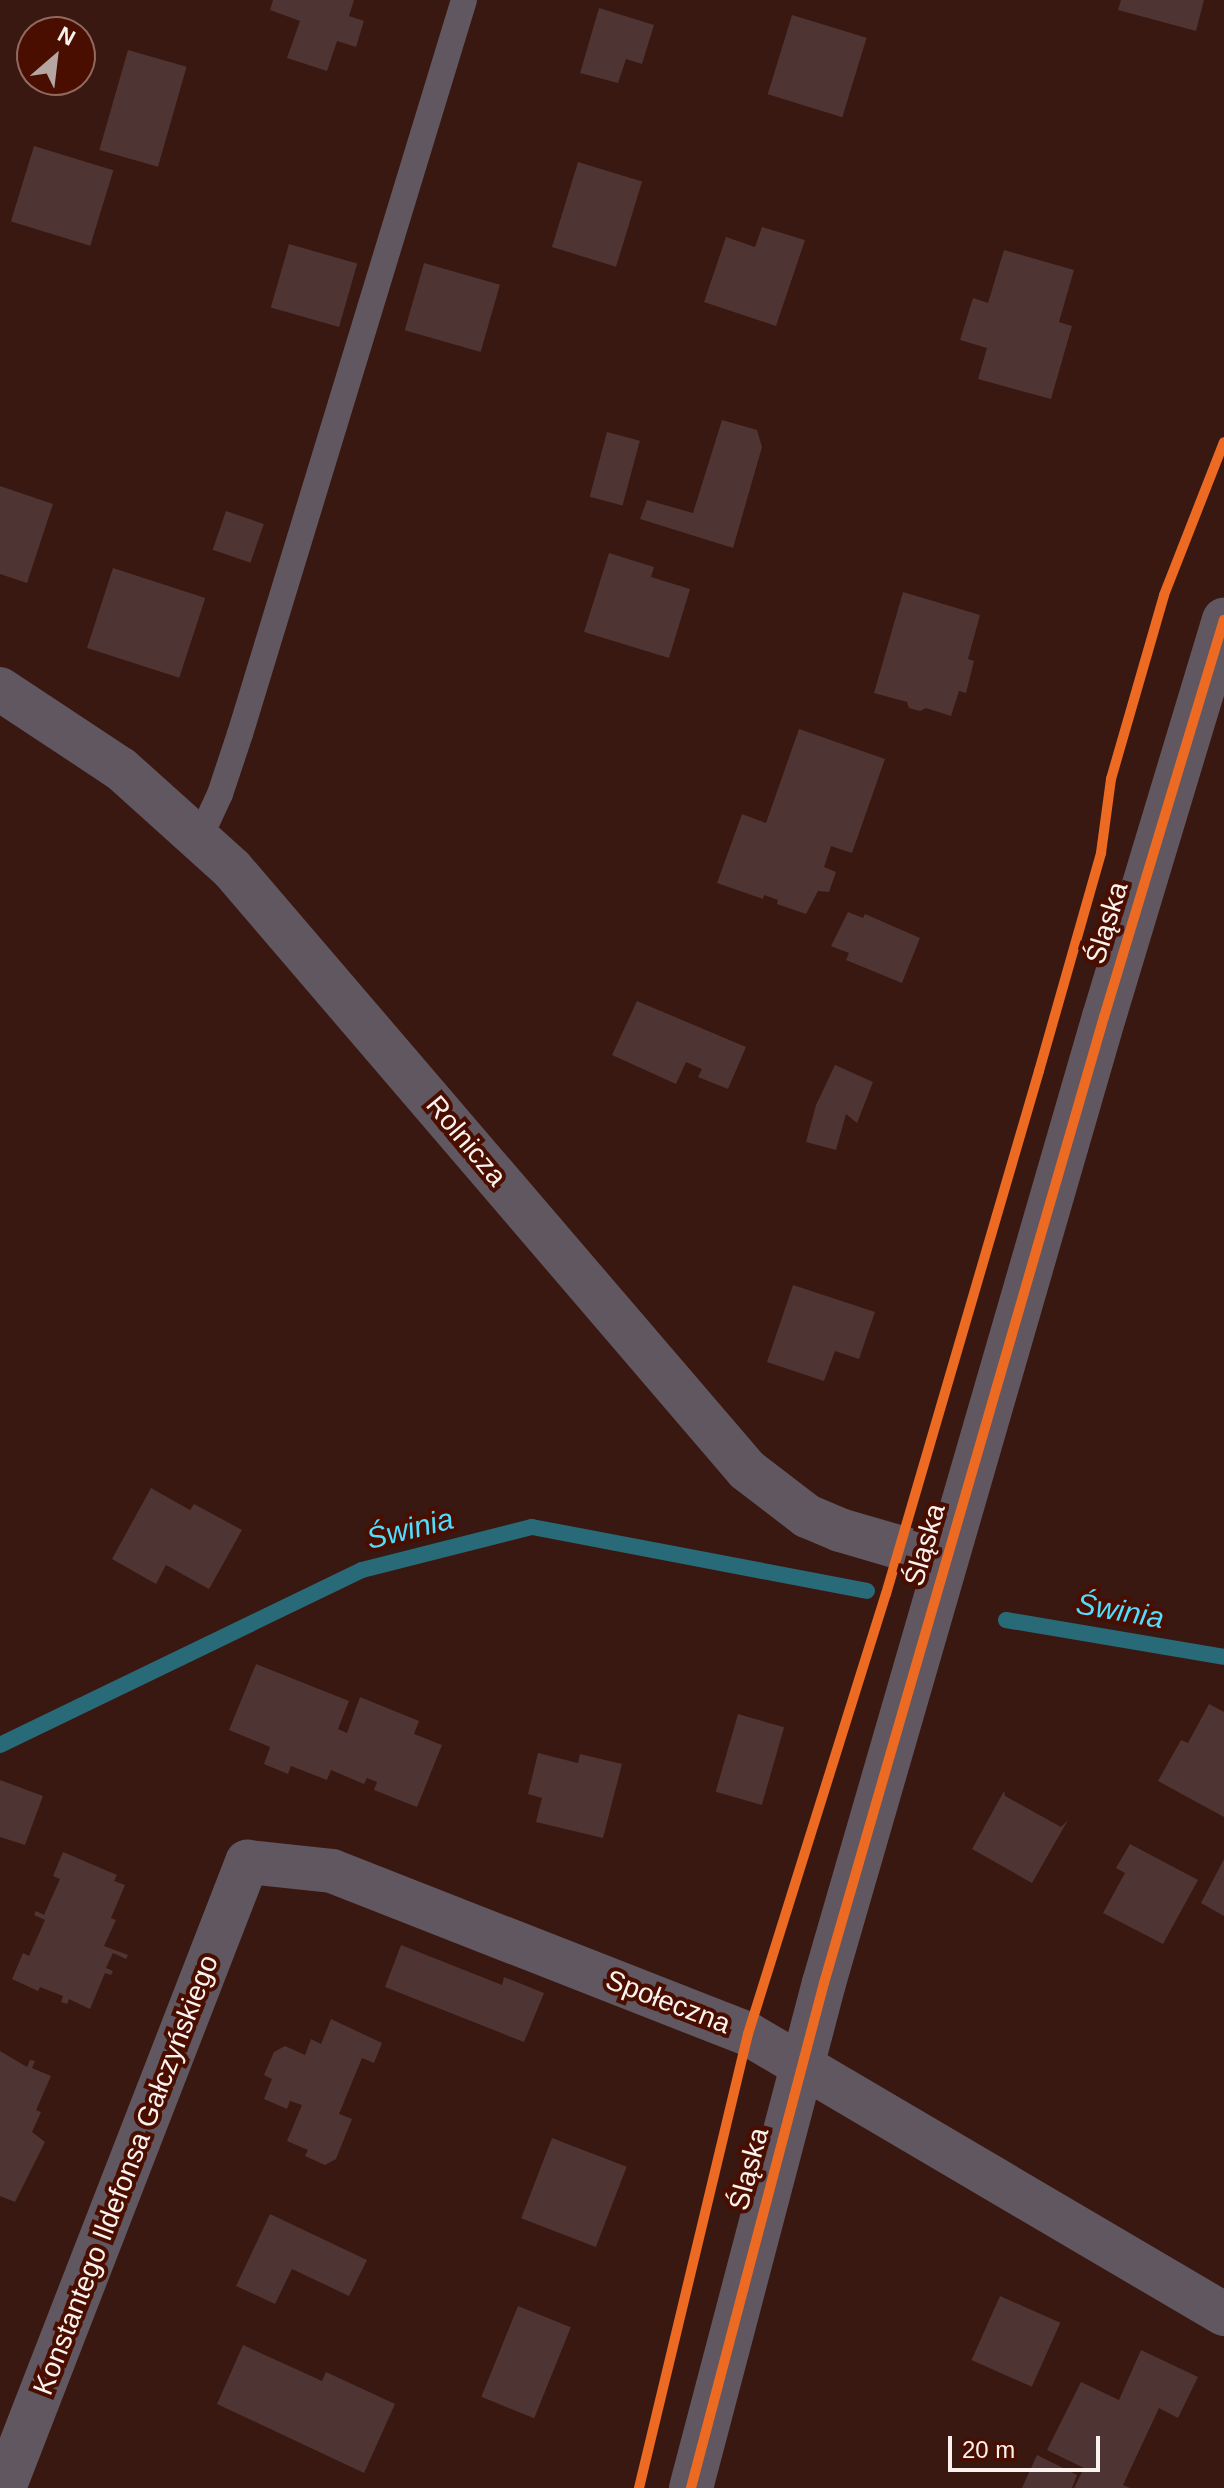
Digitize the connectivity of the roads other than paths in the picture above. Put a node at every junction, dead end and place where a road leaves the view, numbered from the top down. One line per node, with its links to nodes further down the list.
1 (464, 0): 4 (lane)
2 (1224, 620): 5 (street, Śląska)
3 (0, 689): 4 (street, Rolnicza)
4 (200, 837): 5 (street, Rolnicza)
5 (946, 1561): 7 (street, Śląska)
6 (247, 1862): 7 (street, Społeczna); 9 (street, Konstantego Ildefonsa Gałczyńskiego)
7 (802, 2062): 8 (street, Społeczna); 10 (street, Śląska)
8 (1224, 2314)
9 (4, 2488)
10 (691, 2488)

